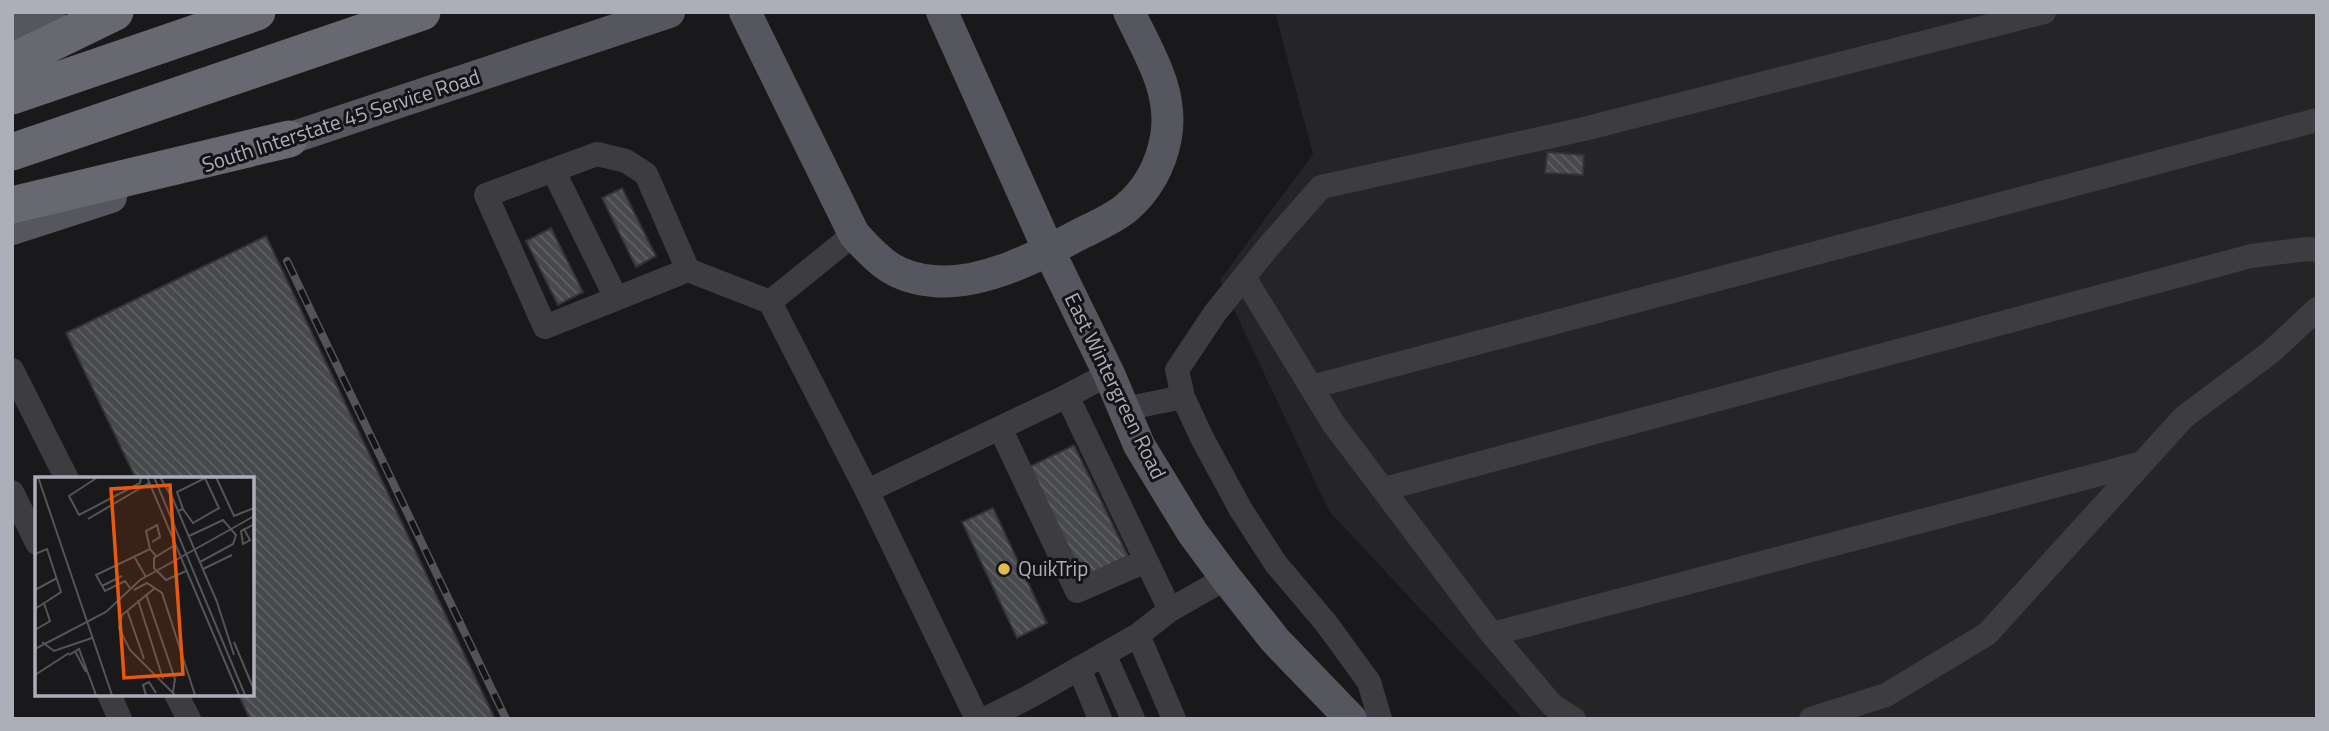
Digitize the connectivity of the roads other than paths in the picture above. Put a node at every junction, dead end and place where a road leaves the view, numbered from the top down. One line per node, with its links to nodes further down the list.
1 (50, 12): 10 (main road)
2 (115, 12): 11 (highway)
3 (257, 12): 12 (highway)
4 (422, 12): 15 (highway)
5 (669, 12): 14 (main road, South Interstate 45 Service Road)
6 (745, 12): 19 (main road)
7 (942, 12): 21 (main road, East Wintergreen Road)
8 (1129, 12): 21 (main road)
9 (2044, 12): 23 (lane)
10 (12, 26)
11 (12, 62)
12 (12, 96)
13 (2317, 120): 29 (lane)
14 (289, 139): 17 (highway); 18 (main road, South Interstate 45 Service Road)
15 (12, 152)
16 (553, 170): 22 (lane); 24 (lane); 24 (lane)
17 (12, 205)
18 (12, 229)
19 (854, 234): 21 (main road); 25 (lane)
20 (2317, 250): 36 (lane)
21 (1049, 251): 28 (main road, East Wintergreen Road)
22 (688, 270): 24 (lane); 25 (lane)
23 (1244, 277): 29 (lane); 31 (lane)
24 (616, 299)
25 (770, 302): 37 (lane)
26 (2317, 309): 34 (lane)
27 (12, 370): 35 (lane)
28 (1109, 374): 30 (lane); 32 (main road, East Wintergreen Road)
29 (1311, 387): 36 (lane)
30 (1067, 396): 33 (lane); 40 (lane)
31 (1183, 397): 32 (lane); 58 (lane)
32 (1124, 409): 41 (main road, East Wintergreen Road)
33 (1000, 428): 37 (lane); 40 (lane)
34 (2142, 463): 43 (lane); 60 (lane)
35 (66, 477)
36 (1384, 489): 43 (lane)
37 (867, 491): 52 (lane)
38 (12, 492): 39 (lane)
39 (35, 539)
40 (1146, 561): 42 (lane)
41 (1226, 578): 42 (lane); 57 (main road, East Wintergreen Road)
42 (1170, 610): 44 (lane)
43 (1492, 634): 59 (lane)
44 (1138, 635): 45 (lane); 56 (lane)
45 (1104, 654): 46 (lane); 55 (lane)
46 (1079, 668): 49 (lane); 54 (lane)
47 (110, 696): 50 (lane)
48 (177, 696): 51 (lane)
49 (1032, 708): 53 (lane)
50 (120, 719)
51 (189, 719)
52 (977, 719)
53 (985, 719)
54 (1100, 719)
55 (1133, 719)
56 (1174, 719)
57 (1351, 719)
58 (1380, 719)
59 (1574, 719)
60 (1811, 719)

